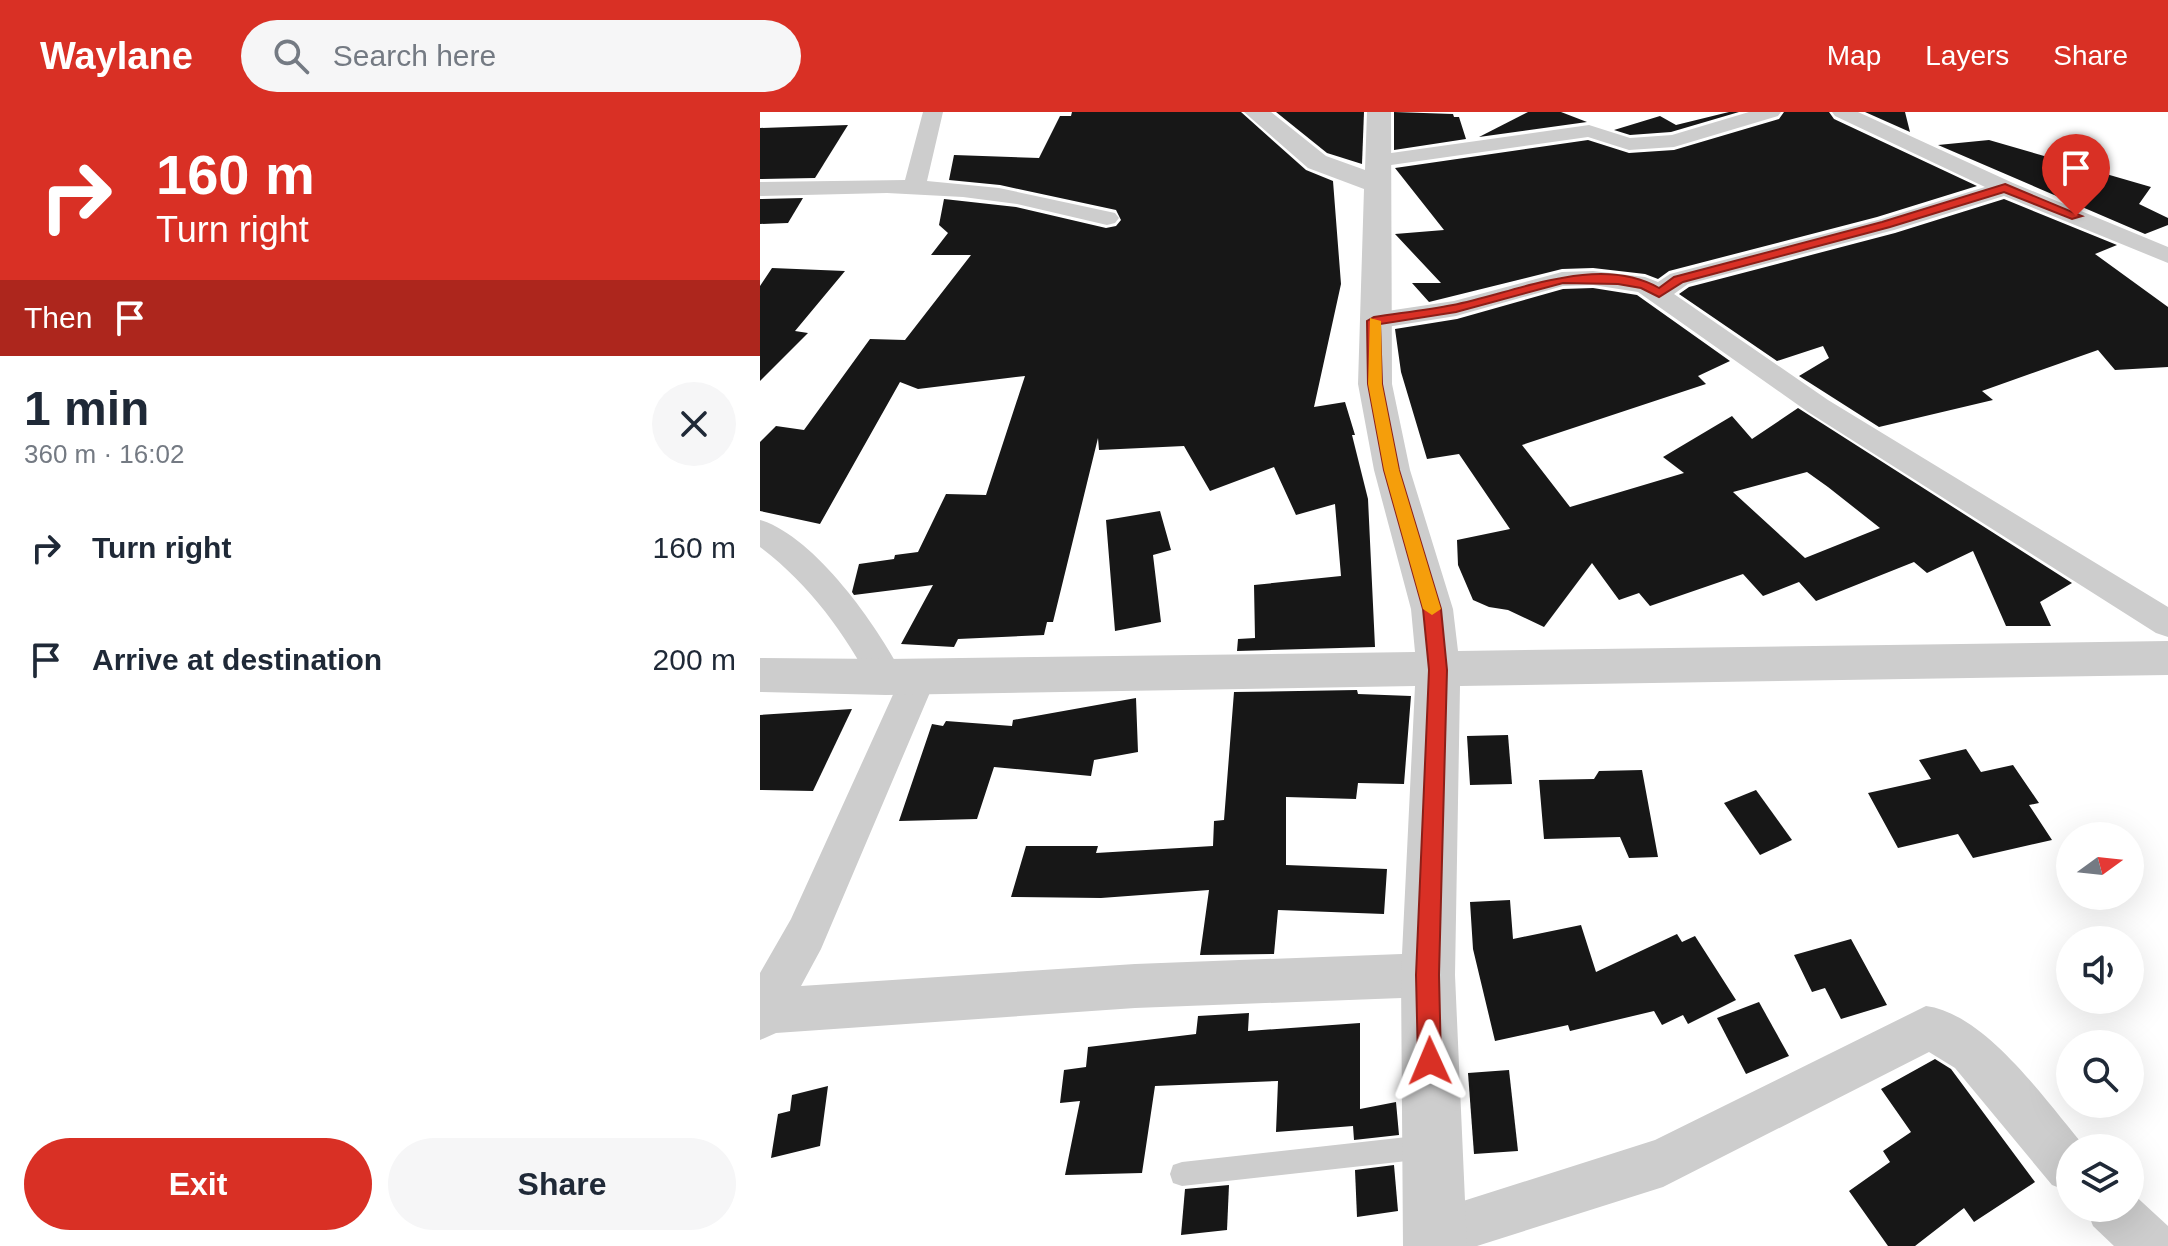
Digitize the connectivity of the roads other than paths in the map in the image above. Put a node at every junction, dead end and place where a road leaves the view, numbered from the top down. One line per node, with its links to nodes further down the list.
1 (933, 112): 7 (street)
2 (1256, 112): 6 (street)
3 (1379, 112): 6 (street)
4 (1771, 112): 6 (street)
5 (1842, 112): 8 (street)
6 (1377, 172): 13 (street)
7 (914, 187): 9 (street); 10 (street)
8 (2005, 188): 11 (street); 12 (street)
9 (760, 189)
10 (1107, 218)
11 (2168, 256)
12 (1659, 293): 13 (street); 15 (street)
13 (1374, 321): 17 (street)
14 (760, 531): 19 (street)
15 (2168, 624)
16 (2168, 658): 17 (street)
17 (1438, 670): 19 (street); 20 (street)
18 (760, 675): 19 (street)
19 (903, 676): 21 (street)
20 (1428, 975): 21 (street); 22 (street)
21 (762, 1014)
22 (1432, 1147): 24 (lane); 26 (street)
23 (2056, 1151): 26 (street)
24 (1182, 1174)
25 (2126, 1222): 27 (street)
26 (1434, 1240)
27 (2152, 1246)

